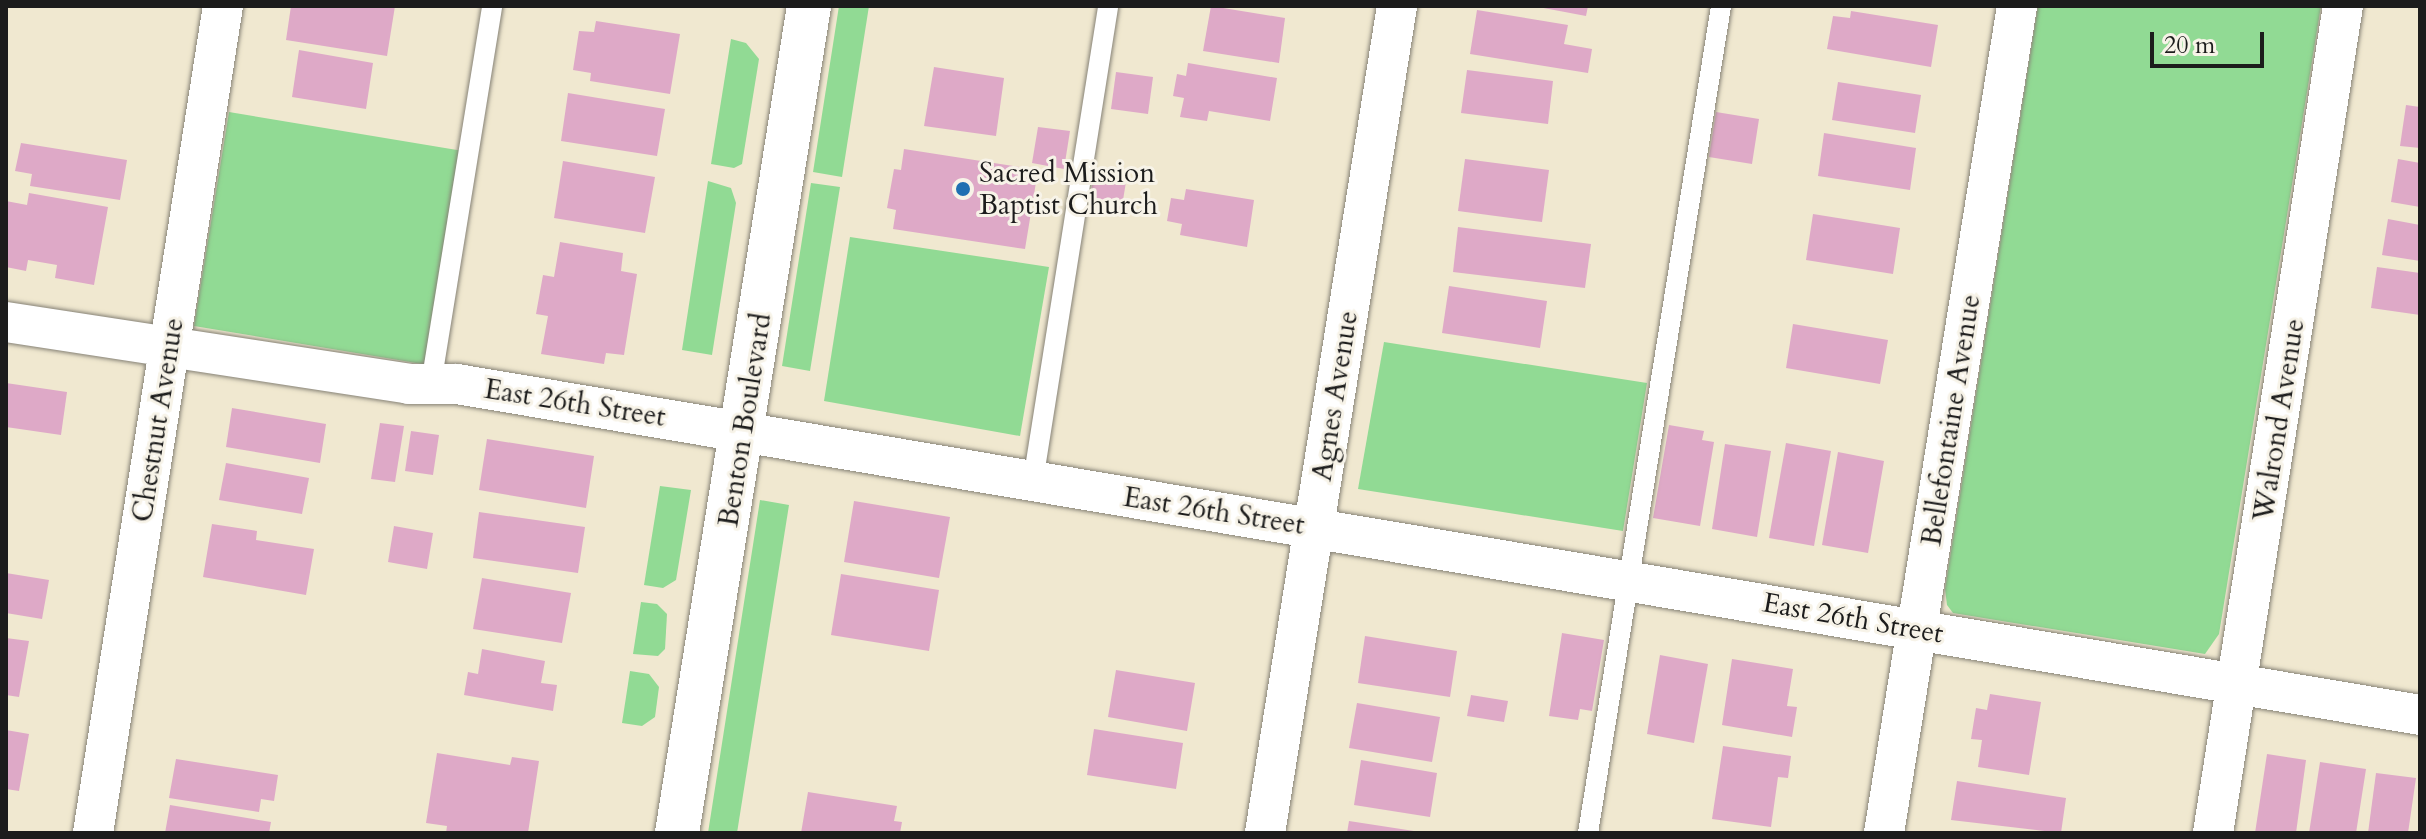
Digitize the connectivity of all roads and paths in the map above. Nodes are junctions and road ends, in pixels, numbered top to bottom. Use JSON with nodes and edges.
{"nodes":[{"id":1,"x":223,"y":6,"type":"edge"},
{"id":2,"x":492,"y":6,"type":"edge"},
{"id":3,"x":809,"y":6,"type":"edge"},
{"id":4,"x":1108,"y":6,"type":"edge"},
{"id":5,"x":1397,"y":6,"type":"edge"},
{"id":6,"x":1721,"y":6,"type":"edge"},
{"id":7,"x":2017,"y":6,"type":"edge"},
{"id":8,"x":2343,"y":6,"type":"edge"},
{"id":9,"x":6,"y":322,"type":"edge"},
{"id":10,"x":170,"y":348,"type":"junction"},
{"id":11,"x":431,"y":384,"type":"junction"},
{"id":12,"x":744,"y":432,"type":"junction"},
{"id":13,"x":1033,"y":481,"type":"junction"},
{"id":14,"x":1314,"y":528,"type":"junction"},
{"id":15,"x":1629,"y":580,"type":"junction"},
{"id":16,"x":1918,"y":629,"type":"junction"},
{"id":17,"x":2237,"y":683,"type":"junction"},
{"id":18,"x":2420,"y":715,"type":"edge"},
{"id":19,"x":93,"y":833,"type":"edge"},
{"id":20,"x":677,"y":833,"type":"edge"},
{"id":21,"x":1265,"y":833,"type":"edge"},
{"id":22,"x":1588,"y":833,"type":"edge"},
{"id":23,"x":1884,"y":833,"type":"edge"},
{"id":24,"x":2213,"y":833,"type":"edge"}],
"edges":[{"from":1,"to":10,"type":"street","name":"Chestnut Avenue"},
{"from":2,"to":11,"type":"lane"},
{"from":3,"to":12,"type":"street","name":"Benton Boulevard"},
{"from":4,"to":13,"type":"lane"},
{"from":5,"to":14,"type":"street","name":"Agnes Avenue"},
{"from":6,"to":15,"type":"lane"},
{"from":7,"to":16,"type":"street","name":"Bellefontaine Avenue"},
{"from":8,"to":17,"type":"street","name":"Walrond Avenue"},
{"from":9,"to":10,"type":"street","name":"East 26th Street"},
{"from":10,"to":11,"type":"street","name":"East 26th Street"},
{"from":10,"to":19,"type":"street","name":"Chestnut Avenue"},
{"from":11,"to":12,"type":"street","name":"East 26th Street"},
{"from":12,"to":13,"type":"street","name":"East 26th Street"},
{"from":12,"to":20,"type":"street","name":"Benton Boulevard"},
{"from":13,"to":14,"type":"street","name":"East 26th Street"},
{"from":14,"to":15,"type":"street","name":"East 26th Street"},
{"from":14,"to":21,"type":"street","name":"Agnes Avenue"},
{"from":15,"to":16,"type":"street","name":"East 26th Street"},
{"from":15,"to":22,"type":"lane"},
{"from":16,"to":17,"type":"street","name":"East 26th Street"},
{"from":16,"to":23,"type":"street","name":"Bellefontaine Avenue"},
{"from":17,"to":18,"type":"street","name":"East 26th Street"},
{"from":17,"to":24,"type":"street","name":"Walrond Avenue"}]}
